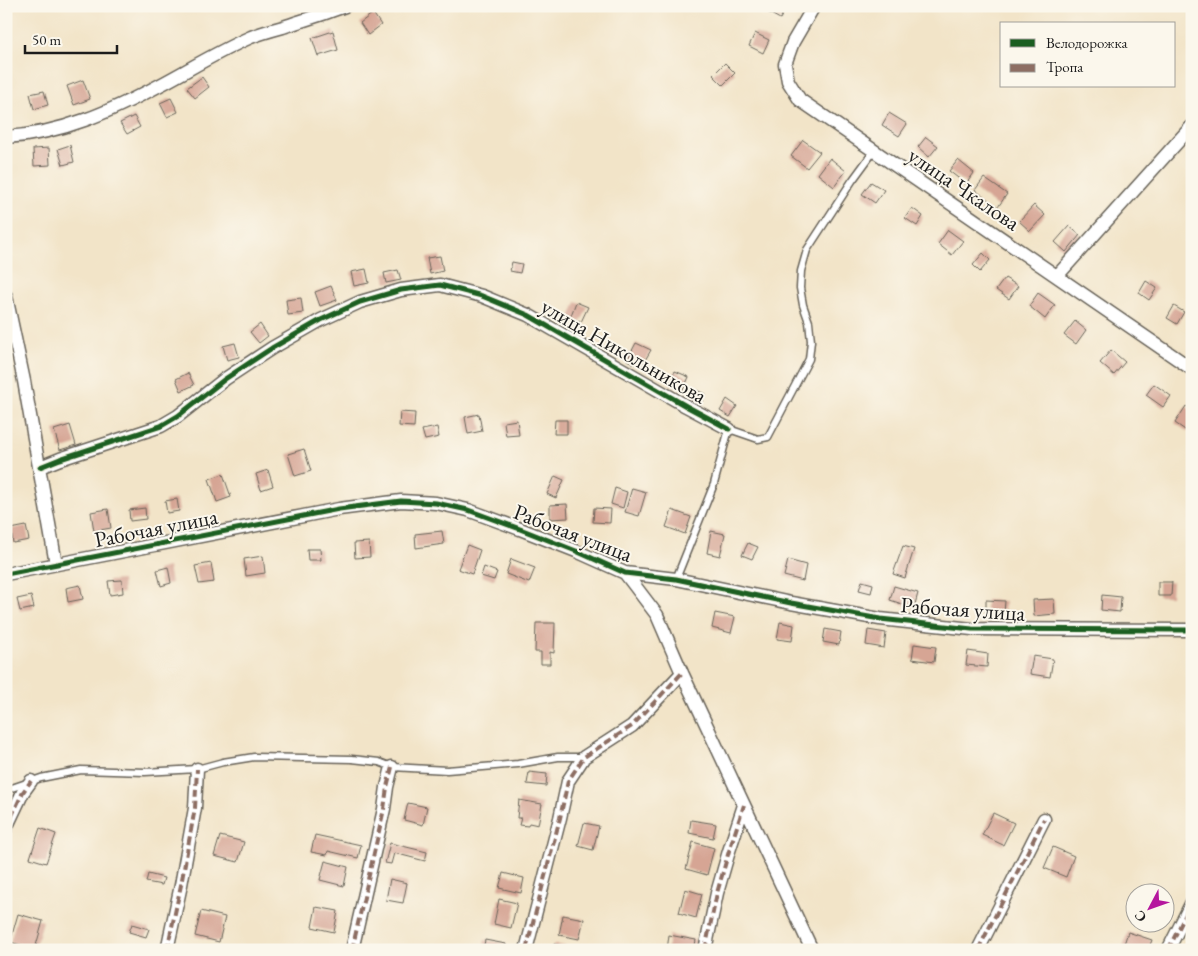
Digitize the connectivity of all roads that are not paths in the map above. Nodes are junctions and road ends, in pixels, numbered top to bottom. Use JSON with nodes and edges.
{"nodes":[{"id":1,"x":344,"y":6,"type":"edge"},
{"id":2,"x":814,"y":6,"type":"edge"},
{"id":3,"x":1192,"y":126,"type":"edge"},
{"id":4,"x":6,"y":137,"type":"edge"},
{"id":5,"x":874,"y":151,"type":"junction"},
{"id":6,"x":1057,"y":276,"type":"junction"},
{"id":7,"x":6,"y":296,"type":"edge"},
{"id":8,"x":1192,"y":369,"type":"edge"},
{"id":9,"x":729,"y":428,"type":"junction"},
{"id":10,"x":40,"y":467,"type":"junction"},
{"id":11,"x":56,"y":564,"type":"junction"},
{"id":12,"x":625,"y":573,"type":"junction"},
{"id":13,"x":6,"y":574,"type":"edge"},
{"id":14,"x":676,"y":579,"type":"junction"},
{"id":15,"x":1192,"y":630,"type":"edge"},
{"id":16,"x":682,"y":673,"type":"junction"},
{"id":17,"x":584,"y":757,"type":"junction"},
{"id":18,"x":392,"y":767,"type":"junction"},
{"id":19,"x":197,"y":769,"type":"junction"},
{"id":20,"x":31,"y":781,"type":"junction"},
{"id":21,"x":6,"y":790,"type":"edge"},
{"id":22,"x":744,"y":805,"type":"junction"},
{"id":23,"x":1044,"y":819,"type":"dead end"},
{"id":24,"x":6,"y":826,"type":"edge"},
{"id":25,"x":1192,"y":902,"type":"edge"},
{"id":26,"x":166,"y":950,"type":"edge"},
{"id":27,"x":352,"y":950,"type":"edge"},
{"id":28,"x":526,"y":950,"type":"edge"},
{"id":29,"x":705,"y":950,"type":"edge"},
{"id":30,"x":812,"y":950,"type":"edge"},
{"id":31,"x":978,"y":950,"type":"edge"},
{"id":32,"x":1168,"y":950,"type":"edge"}],
"edges":[{"from":1,"to":4,"type":"street"},
{"from":2,"to":5,"type":"street","name":"улица Чкалова"},
{"from":3,"to":6,"type":"street"},
{"from":5,"to":6,"type":"street","name":"улица Чкалова"},
{"from":5,"to":9,"type":"lane"},
{"from":6,"to":8,"type":"street","name":"улица Чкалова"},
{"from":7,"to":10,"type":"street"},
{"from":9,"to":10,"type":"street","name":"улица Никольникова"},
{"from":9,"to":14,"type":"lane"},
{"from":10,"to":11,"type":"street"},
{"from":11,"to":12,"type":"street","name":"Рабочая улица"},
{"from":11,"to":13,"type":"street","name":"Рабочая улица"},
{"from":12,"to":14,"type":"street","name":"Рабочая улица"},
{"from":12,"to":16,"type":"street"},
{"from":14,"to":15,"type":"street","name":"Рабочая улица"},
{"from":16,"to":17,"type":"street"},
{"from":16,"to":22,"type":"street"},
{"from":17,"to":18,"type":"lane"},
{"from":17,"to":28,"type":"street"},
{"from":18,"to":19,"type":"lane"},
{"from":18,"to":27,"type":"street"},
{"from":19,"to":20,"type":"lane"},
{"from":19,"to":26,"type":"street"},
{"from":20,"to":21,"type":"lane"},
{"from":20,"to":24,"type":"street"},
{"from":22,"to":29,"type":"street"},
{"from":22,"to":30,"type":"street"},
{"from":23,"to":31,"type":"street"},
{"from":25,"to":32,"type":"street"}]}
